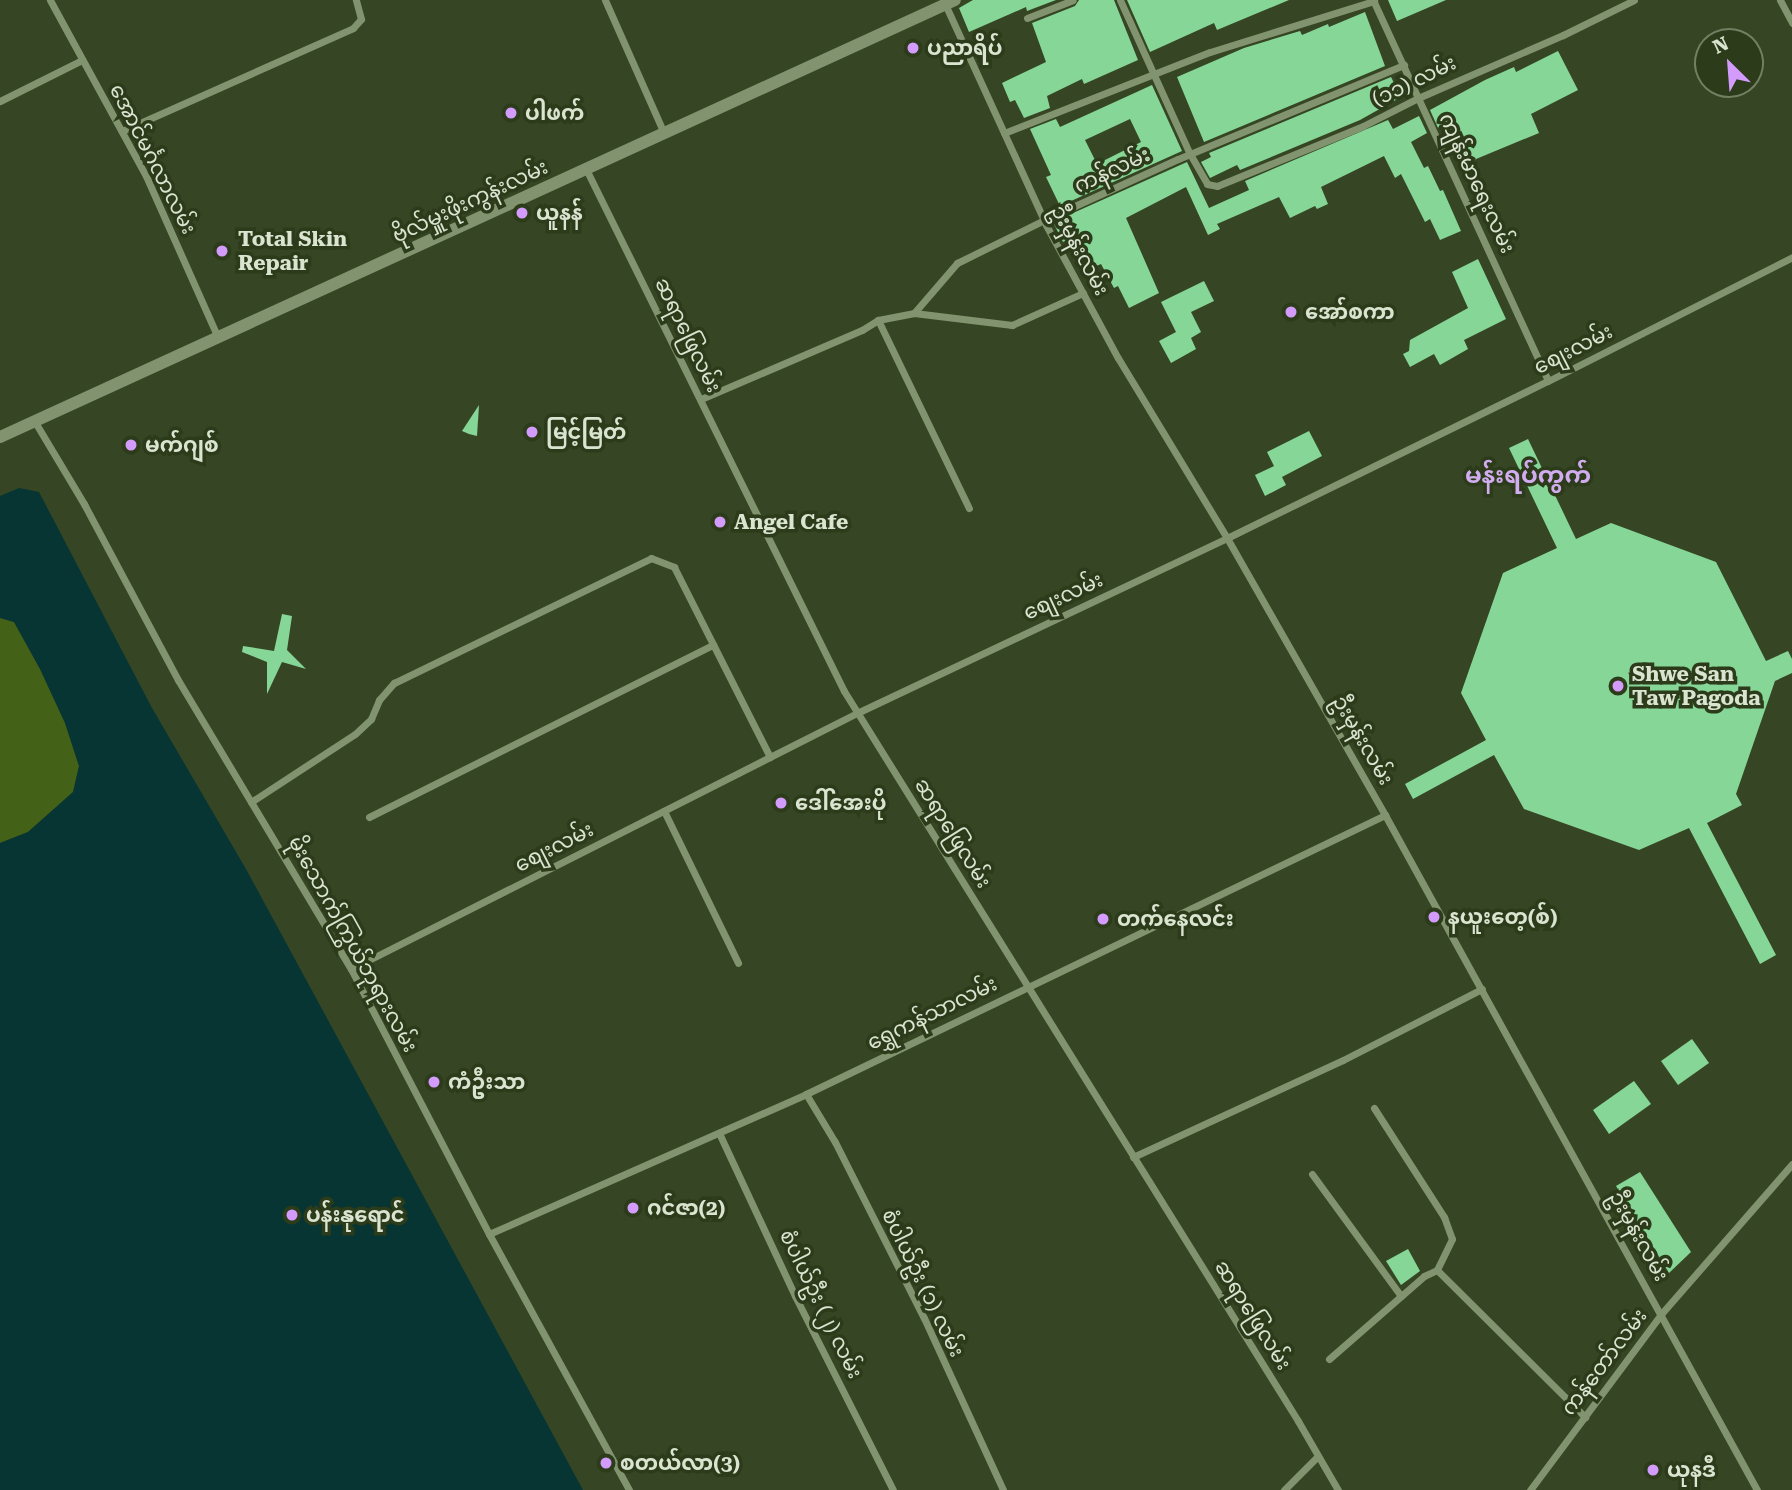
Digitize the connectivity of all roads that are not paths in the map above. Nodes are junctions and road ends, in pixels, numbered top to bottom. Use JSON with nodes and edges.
{"nodes":[{"id":1,"x":50,"y":0,"type":"edge"},
{"id":2,"x":356,"y":0,"type":"edge"},
{"id":3,"x":605,"y":0,"type":"edge"},
{"id":4,"x":1073,"y":0,"type":"edge"},
{"id":5,"x":1120,"y":0,"type":"edge"},
{"id":6,"x":1634,"y":0,"type":"edge"},
{"id":7,"x":1780,"y":0,"type":"edge"},
{"id":8,"x":1374,"y":1,"type":"edge"},
{"id":9,"x":948,"y":2,"type":"edge"},
{"id":10,"x":1027,"y":18,"type":"dead end"},
{"id":11,"x":1792,"y":23,"type":"edge"},
{"id":12,"x":82,"y":60,"type":"junction"},
{"id":13,"x":1404,"y":65,"type":"junction"},
{"id":14,"x":1152,"y":77,"type":"junction"},
{"id":15,"x":1418,"y":97,"type":"junction"},
{"id":16,"x":0,"y":101,"type":"edge"},
{"id":17,"x":122,"y":131,"type":"junction"},
{"id":18,"x":664,"y":133,"type":"junction"},
{"id":19,"x":1004,"y":134,"type":"junction"},
{"id":20,"x":1190,"y":154,"type":"junction"},
{"id":21,"x":586,"y":169,"type":"junction"},
{"id":22,"x":1044,"y":220,"type":"junction"},
{"id":23,"x":1792,"y":257,"type":"edge"},
{"id":24,"x":1083,"y":293,"type":"junction"},
{"id":25,"x":914,"y":313,"type":"junction"},
{"id":26,"x":878,"y":320,"type":"junction"},
{"id":27,"x":218,"y":338,"type":"junction"},
{"id":28,"x":1548,"y":382,"type":"junction"},
{"id":29,"x":701,"y":399,"type":"junction"},
{"id":30,"x":35,"y":422,"type":"junction"},
{"id":31,"x":0,"y":438,"type":"edge"},
{"id":32,"x":969,"y":508,"type":"dead end"},
{"id":33,"x":1227,"y":538,"type":"junction"},
{"id":34,"x":713,"y":645,"type":"junction"},
{"id":35,"x":857,"y":713,"type":"junction"},
{"id":36,"x":770,"y":757,"type":"junction"},
{"id":37,"x":251,"y":802,"type":"junction"},
{"id":38,"x":664,"y":811,"type":"junction"},
{"id":39,"x":1385,"y":815,"type":"junction"},
{"id":40,"x":369,"y":817,"type":"dead end"},
{"id":41,"x":738,"y":963,"type":"dead end"},
{"id":42,"x":351,"y":969,"type":"junction"},
{"id":43,"x":1028,"y":985,"type":"junction"},
{"id":44,"x":1482,"y":989,"type":"junction"},
{"id":45,"x":806,"y":1094,"type":"junction"},
{"id":46,"x":1374,"y":1108,"type":"dead end"},
{"id":47,"x":719,"y":1133,"type":"junction"},
{"id":48,"x":1133,"y":1157,"type":"junction"},
{"id":49,"x":1792,"y":1164,"type":"edge"},
{"id":50,"x":1312,"y":1174,"type":"dead end"},
{"id":51,"x":489,"y":1234,"type":"junction"},
{"id":52,"x":1437,"y":1270,"type":"junction"},
{"id":53,"x":1401,"y":1296,"type":"junction"},
{"id":54,"x":1662,"y":1313,"type":"junction"},
{"id":55,"x":1329,"y":1359,"type":"dead end"},
{"id":56,"x":1585,"y":1417,"type":"junction"},
{"id":57,"x":1318,"y":1455,"type":"junction"},
{"id":58,"x":629,"y":1490,"type":"edge"},
{"id":59,"x":893,"y":1490,"type":"edge"},
{"id":60,"x":1003,"y":1490,"type":"edge"},
{"id":61,"x":1284,"y":1490,"type":"edge"},
{"id":62,"x":1338,"y":1490,"type":"edge"},
{"id":63,"x":1530,"y":1490,"type":"edge"},
{"id":64,"x":1757,"y":1490,"type":"edge"}],
"edges":[{"from":1,"to":12,"type":"street","name":"အောင်မင်္ဂလာလမ်း"},
{"from":2,"to":17,"type":"street"},
{"from":3,"to":18,"type":"street"},
{"from":4,"to":10,"type":"street"},
{"from":5,"to":14,"type":"street"},
{"from":6,"to":15,"type":"street","name":"(၁၁) လမ်း"},
{"from":7,"to":11,"type":"street"},
{"from":8,"to":13,"type":"street","name":"ကျန်းမာရေးလမ်း"},
{"from":8,"to":14,"type":"street"},
{"from":9,"to":18,"type":"street","name":"ဗိုလ်မှူးဖိုးကွန်းလမ်း"},
{"from":9,"to":19,"type":"street","name":"ဦးမှန်းလမ်း"},
{"from":12,"to":16,"type":"street"},
{"from":12,"to":17,"type":"street","name":"အောင်မင်္ဂလာလမ်း"},
{"from":13,"to":15,"type":"street","name":"ကျန်းမာရေးလမ်း"},
{"from":13,"to":20,"type":"street","name":"ကန်လမ်း"},
{"from":14,"to":19,"type":"street"},
{"from":14,"to":20,"type":"street"},
{"from":15,"to":20,"type":"street","name":"(၁၁) လမ်း"},
{"from":15,"to":28,"type":"street","name":"ကျန်းမာရေးလမ်း"},
{"from":17,"to":27,"type":"street","name":"အောင်မင်္ဂလာလမ်း"},
{"from":18,"to":21,"type":"street","name":"ဗိုလ်မှူးဖိုးကွန်းလမ်း"},
{"from":19,"to":22,"type":"street","name":"ဦးမှန်းလမ်း"},
{"from":20,"to":22,"type":"street","name":"ကန်လမ်း"},
{"from":21,"to":27,"type":"street","name":"ဗိုလ်မှူးဖိုးကွန်းလမ်း"},
{"from":21,"to":29,"type":"street","name":"ဆရာဖြေလမ်း"},
{"from":22,"to":24,"type":"street","name":"ဦးမှန်းလမ်း"},
{"from":22,"to":25,"type":"street","name":"ကန်လမ်း"},
{"from":23,"to":28,"type":"street","name":"စျေးလမ်း"},
{"from":24,"to":25,"type":"street"},
{"from":24,"to":33,"type":"street","name":"ဦးမှန်းလမ်း"},
{"from":25,"to":26,"type":"street"},
{"from":26,"to":29,"type":"street"},
{"from":26,"to":32,"type":"street"},
{"from":27,"to":30,"type":"street","name":"ဗိုလ်မှူးဖိုးကွန်းလမ်း"},
{"from":28,"to":33,"type":"street","name":"စျေးလမ်း"},
{"from":29,"to":35,"type":"street","name":"ဆရာဖြေလမ်း"},
{"from":30,"to":31,"type":"street","name":"ဗိုလ်မှူးဖိုးကွန်းလမ်း"},
{"from":30,"to":37,"type":"street","name":"မိုးသောက်ကြွယ်ဘုရားလမ်း"},
{"from":33,"to":35,"type":"street","name":"စျေးလမ်း"},
{"from":33,"to":39,"type":"street","name":"ဦးမှန်းလမ်း"},
{"from":34,"to":36,"type":"street"},
{"from":34,"to":37,"type":"street"},
{"from":34,"to":40,"type":"street"},
{"from":35,"to":36,"type":"street","name":"စျေးလမ်း"},
{"from":35,"to":43,"type":"street","name":"ဆရာဖြေလမ်း"},
{"from":36,"to":38,"type":"street","name":"စျေးလမ်း"},
{"from":37,"to":42,"type":"street","name":"မိုးသောက်ကြွယ်ဘုရားလမ်း"},
{"from":38,"to":41,"type":"street"},
{"from":38,"to":42,"type":"street","name":"စျေးလမ်း"},
{"from":39,"to":43,"type":"street","name":"‌ရွှေကန်သာလမ်း"},
{"from":39,"to":44,"type":"street","name":"ဦးမှန်းလမ်း"},
{"from":42,"to":51,"type":"street","name":"မိုးသောက်ကြွယ်ဘုရားလမ်း"},
{"from":43,"to":45,"type":"street","name":"‌ရွှေကန်သာလမ်း"},
{"from":43,"to":48,"type":"street","name":"ဆရာဖြေလမ်း"},
{"from":44,"to":48,"type":"street"},
{"from":44,"to":54,"type":"street","name":"ဦးမှန်းလမ်း"},
{"from":45,"to":47,"type":"street","name":"‌ရွှေကန်သာလမ်း"},
{"from":45,"to":60,"type":"street","name":"စံပါယ်ဦး (၁) လမ်း"},
{"from":46,"to":52,"type":"street"},
{"from":47,"to":51,"type":"street","name":"‌ရွှေကန်သာလမ်း"},
{"from":47,"to":59,"type":"street","name":"စံပါယ်ဦး (၂) လမ်း"},
{"from":48,"to":57,"type":"street","name":"ဆရာဖြေလမ်း"},
{"from":49,"to":54,"type":"street","name":"ကန်တော်လမ်း"},
{"from":50,"to":53,"type":"street"},
{"from":51,"to":58,"type":"street","name":"မိုးသောက်ကြွယ်ဘုရားလမ်း"},
{"from":52,"to":53,"type":"street"},
{"from":52,"to":56,"type":"street"},
{"from":53,"to":55,"type":"street"},
{"from":54,"to":56,"type":"street","name":"ကန်တော်လမ်း"},
{"from":54,"to":64,"type":"street","name":"ဦးမှန်းလမ်း"},
{"from":56,"to":63,"type":"street","name":"ကန်တော်လမ်း"},
{"from":57,"to":61,"type":"street"},
{"from":57,"to":62,"type":"street","name":"ဆရာဖြေလမ်း"}]}
